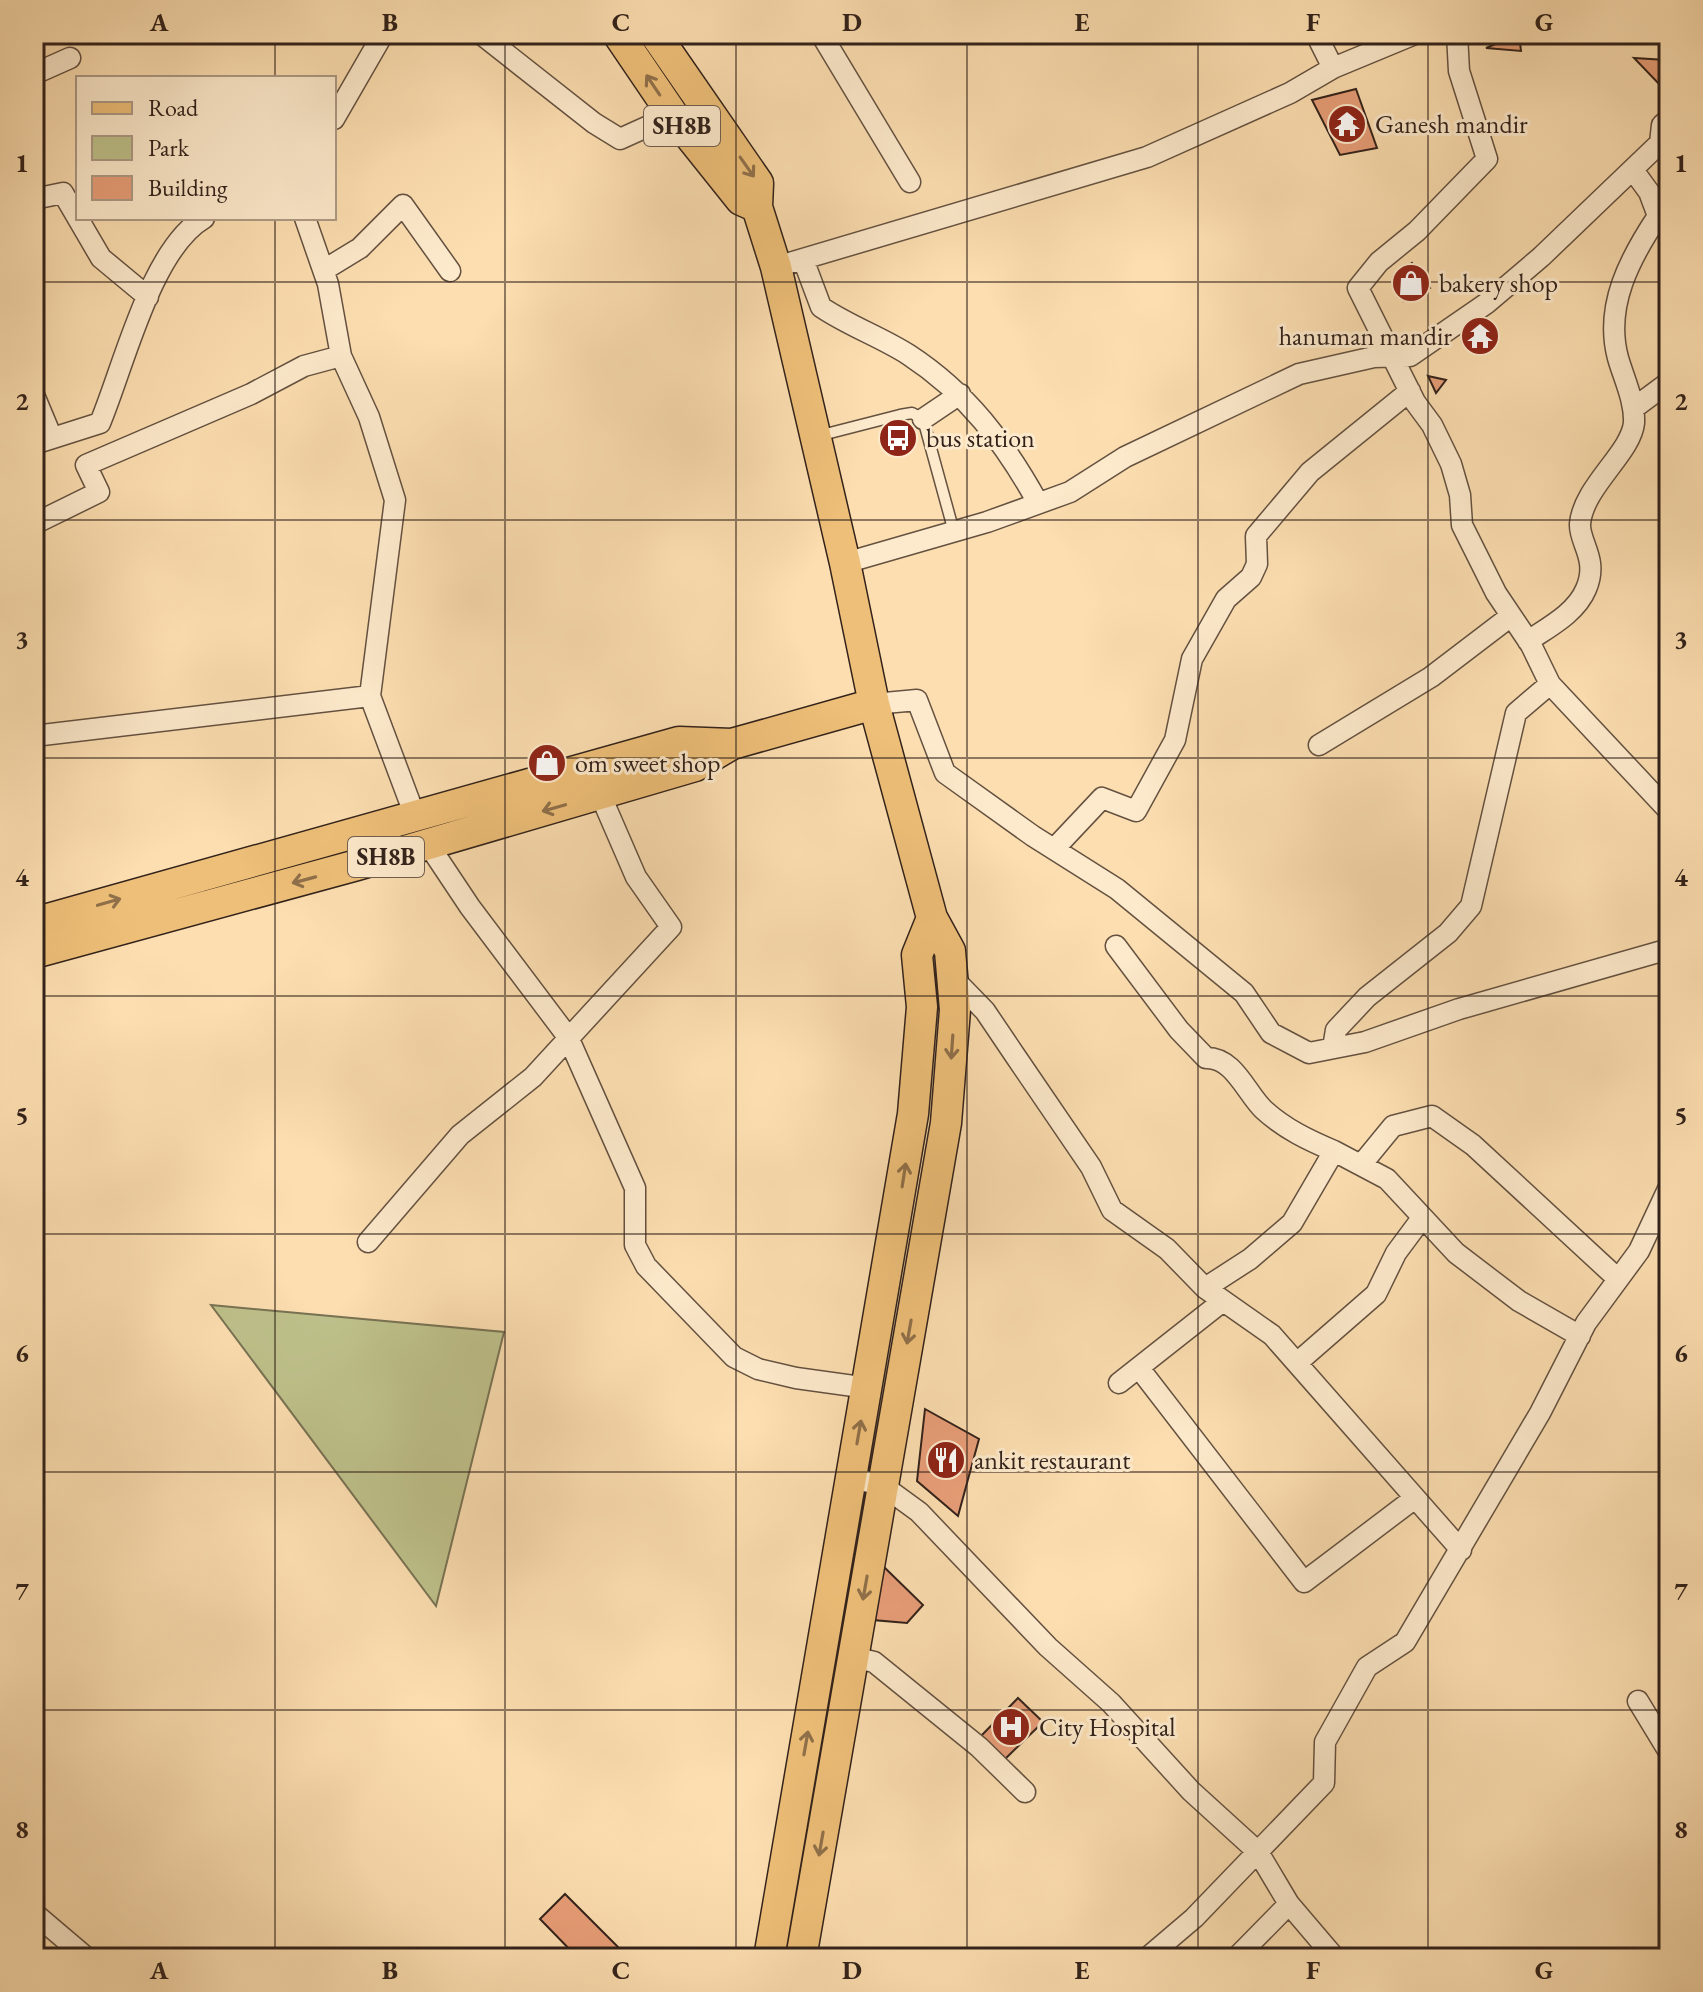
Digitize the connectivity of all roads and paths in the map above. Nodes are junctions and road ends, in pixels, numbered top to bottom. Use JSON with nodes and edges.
{"nodes":[{"id":1,"x":383,"y":34,"type":"edge"},
{"id":2,"x":481,"y":34,"type":"edge"},
{"id":3,"x":618,"y":34,"type":"edge"},
{"id":4,"x":655,"y":34,"type":"edge"},
{"id":5,"x":821,"y":34,"type":"edge"},
{"id":6,"x":1316,"y":34,"type":"edge"},
{"id":7,"x":1415,"y":34,"type":"edge"},
{"id":8,"x":1457,"y":34,"type":"edge"},
{"id":9,"x":70,"y":58,"type":"dead end"},
{"id":10,"x":1333,"y":68,"type":"junction"},
{"id":11,"x":34,"y":74,"type":"edge"},
{"id":12,"x":673,"y":115,"type":"junction"},
{"id":13,"x":336,"y":116,"type":"edge"},
{"id":14,"x":1669,"y":119,"type":"edge"},
{"id":15,"x":1633,"y":170,"type":"junction"},
{"id":16,"x":910,"y":182,"type":"dead end"},
{"id":17,"x":34,"y":199,"type":"edge"},
{"id":18,"x":757,"y":207,"type":"junction"},
{"id":19,"x":76,"y":215,"type":"edge"},
{"id":20,"x":79,"y":220,"type":"edge"},
{"id":21,"x":201,"y":220,"type":"edge"},
{"id":22,"x":306,"y":220,"type":"edge"},
{"id":23,"x":789,"y":263,"type":"junction"},
{"id":24,"x":324,"y":270,"type":"junction"},
{"id":25,"x":450,"y":271,"type":"dead end"},
{"id":26,"x":148,"y":297,"type":"junction"},
{"id":27,"x":341,"y":356,"type":"junction"},
{"id":28,"x":1393,"y":357,"type":"junction"},
{"id":29,"x":1669,"y":382,"type":"edge"},
{"id":30,"x":1410,"y":391,"type":"junction"},
{"id":31,"x":960,"y":394,"type":"junction"},
{"id":32,"x":34,"y":395,"type":"edge"},
{"id":33,"x":1634,"y":408,"type":"junction"},
{"id":34,"x":923,"y":419,"type":"junction"},
{"id":35,"x":816,"y":437,"type":"junction"},
{"id":36,"x":43,"y":441,"type":"edge"},
{"id":37,"x":1038,"y":503,"type":"junction"},
{"id":38,"x":34,"y":524,"type":"edge"},
{"id":39,"x":954,"y":532,"type":"junction"},
{"id":40,"x":845,"y":563,"type":"junction"},
{"id":41,"x":1511,"y":616,"type":"junction"},
{"id":42,"x":1528,"y":641,"type":"junction"},
{"id":43,"x":1550,"y":684,"type":"junction"},
{"id":44,"x":370,"y":696,"type":"junction"},
{"id":45,"x":874,"y":704,"type":"junction"},
{"id":46,"x":34,"y":736,"type":"edge"},
{"id":47,"x":732,"y":744,"type":"junction"},
{"id":48,"x":1319,"y":745,"type":"dead end"},
{"id":49,"x":600,"y":794,"type":"junction"},
{"id":50,"x":1669,"y":811,"type":"edge"},
{"id":51,"x":415,"y":816,"type":"junction"},
{"id":52,"x":428,"y":844,"type":"junction"},
{"id":53,"x":1054,"y":849,"type":"junction"},
{"id":54,"x":932,"y":918,"type":"junction"},
{"id":55,"x":34,"y":923,"type":"edge"},
{"id":56,"x":1116,"y":946,"type":"dead end"},
{"id":57,"x":1669,"y":949,"type":"edge"},
{"id":58,"x":34,"y":953,"type":"edge"},
{"id":59,"x":952,"y":977,"type":"junction"},
{"id":60,"x":568,"y":1037,"type":"junction"},
{"id":61,"x":1333,"y":1048,"type":"junction"},
{"id":62,"x":1334,"y":1151,"type":"junction"},
{"id":63,"x":1361,"y":1165,"type":"junction"},
{"id":64,"x":1669,"y":1187,"type":"edge"},
{"id":65,"x":1422,"y":1218,"type":"junction"},
{"id":66,"x":368,"y":1242,"type":"dead end"},
{"id":67,"x":1618,"y":1279,"type":"junction"},
{"id":68,"x":1205,"y":1288,"type":"junction"},
{"id":69,"x":885,"y":1293,"type":"junction"},
{"id":70,"x":916,"y":1295,"type":"junction"},
{"id":71,"x":1223,"y":1301,"type":"junction"},
{"id":72,"x":1580,"y":1336,"type":"junction"},
{"id":73,"x":1298,"y":1362,"type":"junction"},
{"id":74,"x":1139,"y":1368,"type":"junction"},
{"id":75,"x":1119,"y":1383,"type":"dead end"},
{"id":76,"x":868,"y":1388,"type":"junction"},
{"id":77,"x":851,"y":1478,"type":"junction"},
{"id":78,"x":882,"y":1485,"type":"junction"},
{"id":79,"x":1415,"y":1498,"type":"junction"},
{"id":80,"x":1461,"y":1550,"type":"junction"},
{"id":81,"x":853,"y":1657,"type":"junction"},
{"id":82,"x":1638,"y":1701,"type":"dead end"},
{"id":83,"x":1669,"y":1752,"type":"edge"},
{"id":84,"x":1025,"y":1792,"type":"dead end"},
{"id":85,"x":1258,"y":1852,"type":"junction"},
{"id":86,"x":1289,"y":1904,"type":"junction"},
{"id":87,"x":34,"y":1913,"type":"edge"},
{"id":88,"x":87,"y":1958,"type":"edge"},
{"id":89,"x":769,"y":1958,"type":"edge"},
{"id":90,"x":801,"y":1958,"type":"edge"},
{"id":91,"x":1147,"y":1958,"type":"edge"},
{"id":92,"x":1236,"y":1958,"type":"edge"},
{"id":93,"x":1335,"y":1958,"type":"edge"}],
"edges":[{"from":1,"to":13,"type":"street"},
{"from":2,"to":12,"type":"street"},
{"from":12,"to":3,"type":"main road","number":"SH8B","one_way":true},
{"from":4,"to":18,"type":"main road","number":"SH8B","one_way":true},
{"from":5,"to":16,"type":"street"},
{"from":6,"to":10,"type":"street"},
{"from":7,"to":10,"type":"street"},
{"from":8,"to":28,"type":"street"},
{"from":9,"to":11,"type":"street"},
{"from":10,"to":23,"type":"street"},
{"from":12,"to":18,"type":"main road","number":"SH8B"},
{"from":14,"to":15,"type":"street"},
{"from":15,"to":28,"type":"street"},
{"from":15,"to":33,"type":"street"},
{"from":17,"to":19,"type":"street"},
{"from":18,"to":23,"type":"main road","number":"SH8B"},
{"from":20,"to":26,"type":"street"},
{"from":21,"to":26,"type":"street"},
{"from":22,"to":24,"type":"street"},
{"from":23,"to":31,"type":"street"},
{"from":23,"to":35,"type":"main road","number":"SH8B"},
{"from":24,"to":25,"type":"street"},
{"from":24,"to":27,"type":"street"},
{"from":26,"to":36,"type":"street"},
{"from":27,"to":38,"type":"street"},
{"from":27,"to":44,"type":"street"},
{"from":28,"to":30,"type":"street"},
{"from":28,"to":37,"type":"street"},
{"from":29,"to":33,"type":"street"},
{"from":30,"to":41,"type":"street"},
{"from":30,"to":53,"type":"street"},
{"from":31,"to":34,"type":"street"},
{"from":31,"to":37,"type":"street"},
{"from":32,"to":36,"type":"street"},
{"from":33,"to":42,"type":"street"},
{"from":34,"to":35,"type":"lane"},
{"from":34,"to":39,"type":"lane"},
{"from":35,"to":40,"type":"main road","number":"SH8B"},
{"from":37,"to":39,"type":"street"},
{"from":39,"to":40,"type":"street"},
{"from":40,"to":45,"type":"main road","number":"SH8B"},
{"from":41,"to":42,"type":"street"},
{"from":41,"to":48,"type":"street"},
{"from":42,"to":43,"type":"street"},
{"from":43,"to":50,"type":"street"},
{"from":43,"to":61,"type":"street"},
{"from":44,"to":46,"type":"street"},
{"from":44,"to":51,"type":"street"},
{"from":45,"to":47,"type":"main road","number":"SH8B"},
{"from":45,"to":53,"type":"street"},
{"from":45,"to":54,"type":"main road"},
{"from":47,"to":49,"type":"main road","number":"SH8B"},
{"from":47,"to":51,"type":"main road","number":"SH8B"},
{"from":49,"to":52,"type":"main road","number":"SH8B","one_way":true},
{"from":49,"to":60,"type":"street"},
{"from":55,"to":51,"type":"main road","number":"SH8B","one_way":true},
{"from":52,"to":58,"type":"main road","number":"SH8B","one_way":true},
{"from":52,"to":60,"type":"street"},
{"from":53,"to":61,"type":"street"},
{"from":54,"to":59,"type":"main road"},
{"from":69,"to":54,"type":"main road","one_way":true},
{"from":56,"to":62,"type":"street"},
{"from":57,"to":61,"type":"street"},
{"from":59,"to":68,"type":"street"},
{"from":59,"to":70,"type":"main road","one_way":true},
{"from":60,"to":66,"type":"street"},
{"from":60,"to":76,"type":"street"},
{"from":62,"to":63,"type":"street"},
{"from":62,"to":68,"type":"street"},
{"from":63,"to":65,"type":"street"},
{"from":63,"to":67,"type":"street"},
{"from":64,"to":67,"type":"street"},
{"from":65,"to":72,"type":"street"},
{"from":65,"to":73,"type":"street"},
{"from":67,"to":72,"type":"street"},
{"from":68,"to":71,"type":"street"},
{"from":69,"to":70,"type":"main road"},
{"from":69,"to":76,"type":"main road"},
{"from":70,"to":78,"type":"main road","one_way":true},
{"from":71,"to":73,"type":"street"},
{"from":71,"to":74,"type":"street"},
{"from":72,"to":80,"type":"street"},
{"from":73,"to":79,"type":"street"},
{"from":74,"to":75,"type":"street"},
{"from":74,"to":79,"type":"street"},
{"from":77,"to":76,"type":"main road","one_way":true},
{"from":77,"to":78,"type":"street"},
{"from":89,"to":77,"type":"main road","one_way":true},
{"from":78,"to":81,"type":"main road","one_way":true},
{"from":78,"to":85,"type":"street"},
{"from":79,"to":80,"type":"street"},
{"from":80,"to":85,"type":"street"},
{"from":81,"to":84,"type":"street"},
{"from":81,"to":90,"type":"main road","one_way":true},
{"from":82,"to":83,"type":"street"},
{"from":85,"to":86,"type":"street"},
{"from":85,"to":91,"type":"street"},
{"from":86,"to":92,"type":"street"},
{"from":86,"to":93,"type":"street"},
{"from":87,"to":88,"type":"street"}]}
